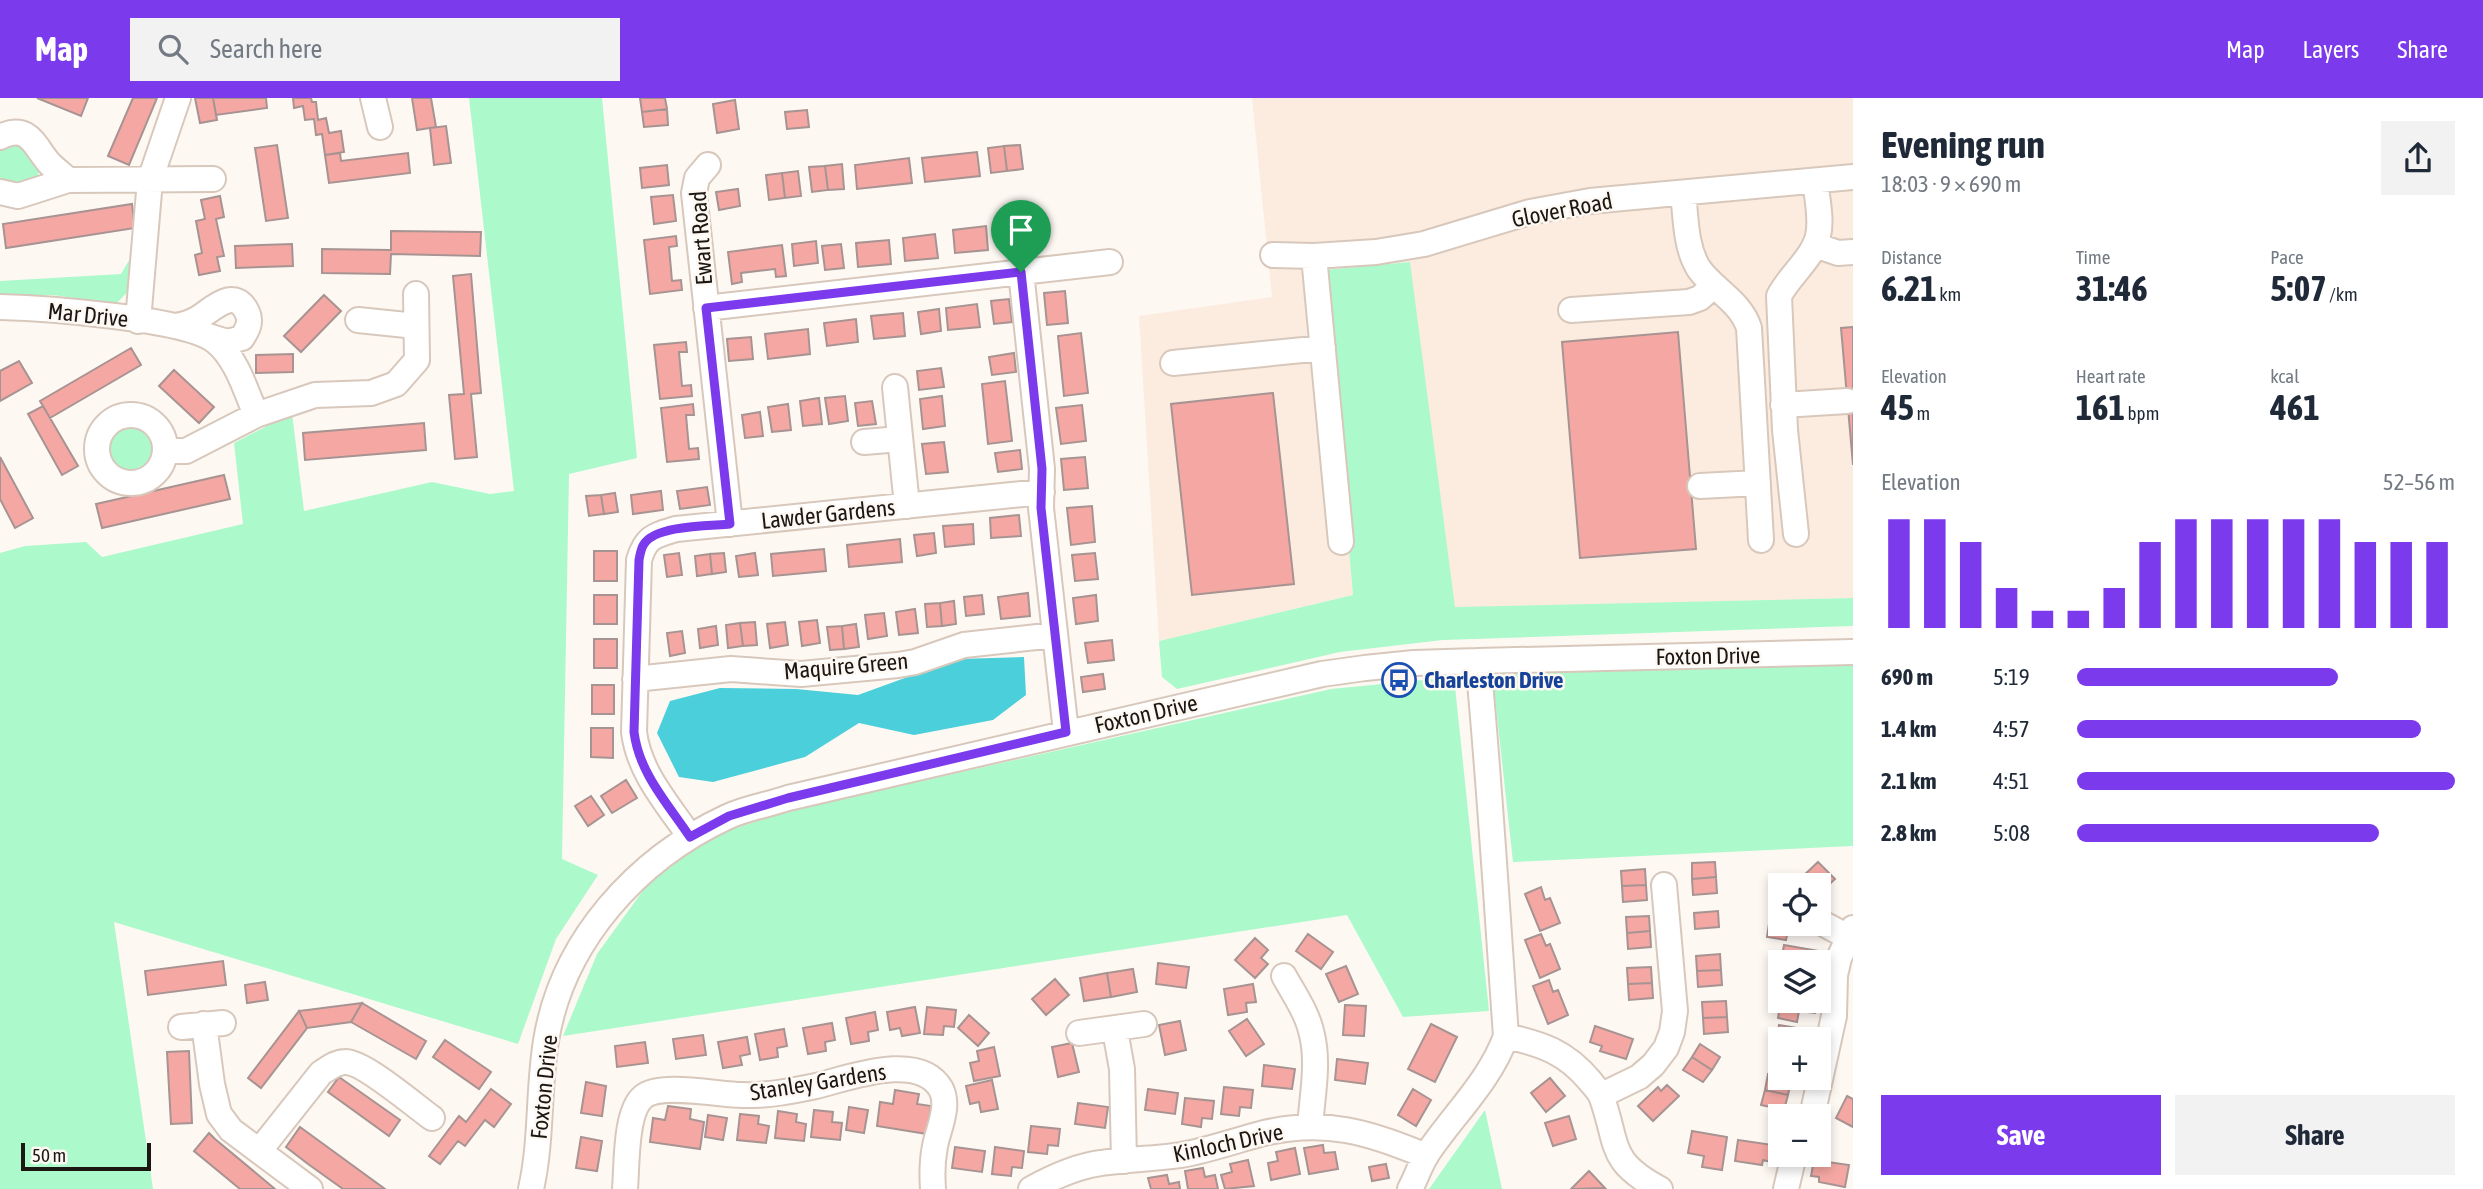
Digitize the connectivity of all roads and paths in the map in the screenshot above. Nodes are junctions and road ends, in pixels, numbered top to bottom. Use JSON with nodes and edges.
{"nodes":[{"id":1,"x":178,"y":98,"type":"edge"},
{"id":2,"x":373,"y":98,"type":"edge"},
{"id":3,"x":380,"y":127,"type":"dead end"},
{"id":4,"x":0,"y":137,"type":"edge"},
{"id":5,"x":708,"y":165,"type":"dead end"},
{"id":6,"x":1853,"y":177,"type":"edge"},
{"id":7,"x":213,"y":178,"type":"dead end"},
{"id":8,"x":68,"y":180,"type":"junction"},
{"id":9,"x":150,"y":180,"type":"junction"},
{"id":10,"x":1815,"y":181,"type":"junction"},
{"id":11,"x":0,"y":192,"type":"edge"},
{"id":12,"x":1683,"y":193,"type":"junction"},
{"id":13,"x":1815,"y":245,"type":"junction"},
{"id":14,"x":1853,"y":252,"type":"edge"},
{"id":15,"x":1273,"y":255,"type":"dead end"},
{"id":16,"x":1314,"y":256,"type":"junction"},
{"id":17,"x":1110,"y":262,"type":"dead end"},
{"id":18,"x":1021,"y":272,"type":"junction"},
{"id":19,"x":1714,"y":285,"type":"junction"},
{"id":20,"x":416,"y":293,"type":"dead end"},
{"id":21,"x":0,"y":307,"type":"edge"},
{"id":22,"x":706,"y":308,"type":"junction"},
{"id":23,"x":1571,"y":310,"type":"dead end"},
{"id":24,"x":358,"y":320,"type":"dead end"},
{"id":25,"x":138,"y":321,"type":"junction"},
{"id":26,"x":176,"y":326,"type":"junction"},
{"id":27,"x":416,"y":326,"type":"junction"},
{"id":28,"x":204,"y":335,"type":"junction"},
{"id":29,"x":1324,"y":348,"type":"junction"},
{"id":30,"x":1173,"y":363,"type":"dead end"},
{"id":31,"x":895,"y":387,"type":"dead end"},
{"id":32,"x":1847,"y":401,"type":"dead end"},
{"id":33,"x":1783,"y":405,"type":"junction"},
{"id":34,"x":256,"y":415,"type":"junction"},
{"id":35,"x":900,"y":439,"type":"junction"},
{"id":36,"x":864,"y":442,"type":"dead end"},
{"id":37,"x":165,"y":451,"type":"dead end"},
{"id":38,"x":1758,"y":483,"type":"junction"},
{"id":39,"x":1700,"y":486,"type":"dead end"},
{"id":40,"x":1042,"y":492,"type":"junction"},
{"id":41,"x":907,"y":506,"type":"junction"},
{"id":42,"x":730,"y":524,"type":"junction"},
{"id":43,"x":1796,"y":534,"type":"dead end"},
{"id":44,"x":1761,"y":540,"type":"dead end"},
{"id":45,"x":1341,"y":542,"type":"dead end"},
{"id":46,"x":1055,"y":635,"type":"junction"},
{"id":47,"x":1853,"y":652,"type":"edge"},
{"id":48,"x":1478,"y":661,"type":"junction"},
{"id":49,"x":635,"y":679,"type":"junction"},
{"id":50,"x":1066,"y":732,"type":"junction"},
{"id":51,"x":690,"y":837,"type":"junction"},
{"id":52,"x":1664,"y":885,"type":"dead end"},
{"id":53,"x":1831,"y":926,"type":"edge"},
{"id":54,"x":1851,"y":933,"type":"edge"},
{"id":55,"x":1283,"y":976,"type":"dead end"},
{"id":56,"x":1144,"y":1024,"type":"dead end"},
{"id":57,"x":203,"y":1025,"type":"dead end"},
{"id":58,"x":1115,"y":1030,"type":"junction"},
{"id":59,"x":1079,"y":1033,"type":"dead end"},
{"id":60,"x":1506,"y":1036,"type":"junction"},
{"id":61,"x":1602,"y":1096,"type":"junction"},
{"id":62,"x":1815,"y":1104,"type":"edge"},
{"id":63,"x":432,"y":1118,"type":"dead end"},
{"id":64,"x":1310,"y":1127,"type":"junction"},
{"id":65,"x":260,"y":1150,"type":"junction"},
{"id":66,"x":1426,"y":1156,"type":"junction"},
{"id":67,"x":1124,"y":1161,"type":"junction"},
{"id":68,"x":1791,"y":1167,"type":"edge"},
{"id":69,"x":310,"y":1189,"type":"edge"},
{"id":70,"x":531,"y":1189,"type":"edge"},
{"id":71,"x":625,"y":1189,"type":"edge"},
{"id":72,"x":933,"y":1189,"type":"edge"},
{"id":73,"x":1031,"y":1189,"type":"edge"},
{"id":74,"x":1410,"y":1189,"type":"edge"},
{"id":75,"x":1660,"y":1189,"type":"edge"},
{"id":76,"x":1786,"y":1189,"type":"edge"}],
"edges":[{"from":1,"to":9,"type":"street"},
{"from":2,"to":3,"type":"street"},
{"from":4,"to":8,"type":"street"},
{"from":5,"to":22,"type":"street","name":"Ewart Road"},
{"from":6,"to":10,"type":"street","name":"Glover Road"},
{"from":7,"to":9,"type":"street"},
{"from":8,"to":9,"type":"street"},
{"from":8,"to":11,"type":"street"},
{"from":9,"to":25,"type":"street"},
{"from":10,"to":12,"type":"street","name":"Glover Road"},
{"from":10,"to":13,"type":"street"},
{"from":12,"to":16,"type":"street","name":"Glover Road"},
{"from":12,"to":19,"type":"street"},
{"from":13,"to":14,"type":"street"},
{"from":13,"to":33,"type":"street"},
{"from":15,"to":16,"type":"street","name":"Glover Road"},
{"from":16,"to":29,"type":"street"},
{"from":17,"to":18,"type":"street"},
{"from":18,"to":22,"type":"street"},
{"from":18,"to":40,"type":"street"},
{"from":19,"to":23,"type":"street"},
{"from":19,"to":38,"type":"street"},
{"from":20,"to":27,"type":"street"},
{"from":21,"to":25,"type":"street","name":"Mar Drive"},
{"from":22,"to":42,"type":"street","name":"Ewart Road"},
{"from":24,"to":27,"type":"street"},
{"from":25,"to":26,"type":"street","name":"Mar Drive"},
{"from":26,"to":28,"type":"street","name":"Mar Drive"},
{"from":26,"to":28,"type":"street","name":"Mar Drive"},
{"from":27,"to":34,"type":"street"},
{"from":28,"to":34,"type":"street","name":"Mar Drive"},
{"from":29,"to":30,"type":"street"},
{"from":29,"to":45,"type":"street"},
{"from":31,"to":35,"type":"street","name":"Lawder Gardens"},
{"from":32,"to":33,"type":"street"},
{"from":33,"to":43,"type":"street"},
{"from":34,"to":37,"type":"street"},
{"from":35,"to":36,"type":"street"},
{"from":35,"to":41,"type":"street","name":"Lawder Gardens"},
{"from":38,"to":39,"type":"street"},
{"from":38,"to":44,"type":"street"},
{"from":40,"to":41,"type":"street","name":"Lawder Gardens"},
{"from":40,"to":46,"type":"street"},
{"from":41,"to":42,"type":"street","name":"Lawder Gardens"},
{"from":42,"to":49,"type":"street","name":"Lawder Gardens"},
{"from":46,"to":49,"type":"street","name":"Maquire Green"},
{"from":46,"to":50,"type":"street"},
{"from":47,"to":48,"type":"street","name":"Foxton Drive"},
{"from":48,"to":50,"type":"street","name":"Foxton Drive"},
{"from":48,"to":60,"type":"street"},
{"from":49,"to":51,"type":"street","name":"Lawder Gardens"},
{"from":50,"to":51,"type":"street","name":"Foxton Drive"},
{"from":51,"to":70,"type":"street","name":"Foxton Drive"},
{"from":52,"to":61,"type":"street"},
{"from":53,"to":54,"type":"street"},
{"from":54,"to":62,"type":"street"},
{"from":55,"to":64,"type":"street"},
{"from":56,"to":58,"type":"street"},
{"from":57,"to":65,"type":"street"},
{"from":58,"to":59,"type":"street"},
{"from":58,"to":67,"type":"street"},
{"from":60,"to":61,"type":"street"},
{"from":60,"to":66,"type":"street"},
{"from":61,"to":75,"type":"street"},
{"from":63,"to":65,"type":"street"},
{"from":64,"to":66,"type":"street","name":"Kinloch Drive"},
{"from":64,"to":67,"type":"street","name":"Kinloch Drive"},
{"from":65,"to":69,"type":"street"},
{"from":66,"to":74,"type":"street"},
{"from":67,"to":73,"type":"street","name":"Kinloch Drive"},
{"from":68,"to":76,"type":"street"},
{"from":71,"to":72,"type":"street","name":"Stanley Gardens"}]}
